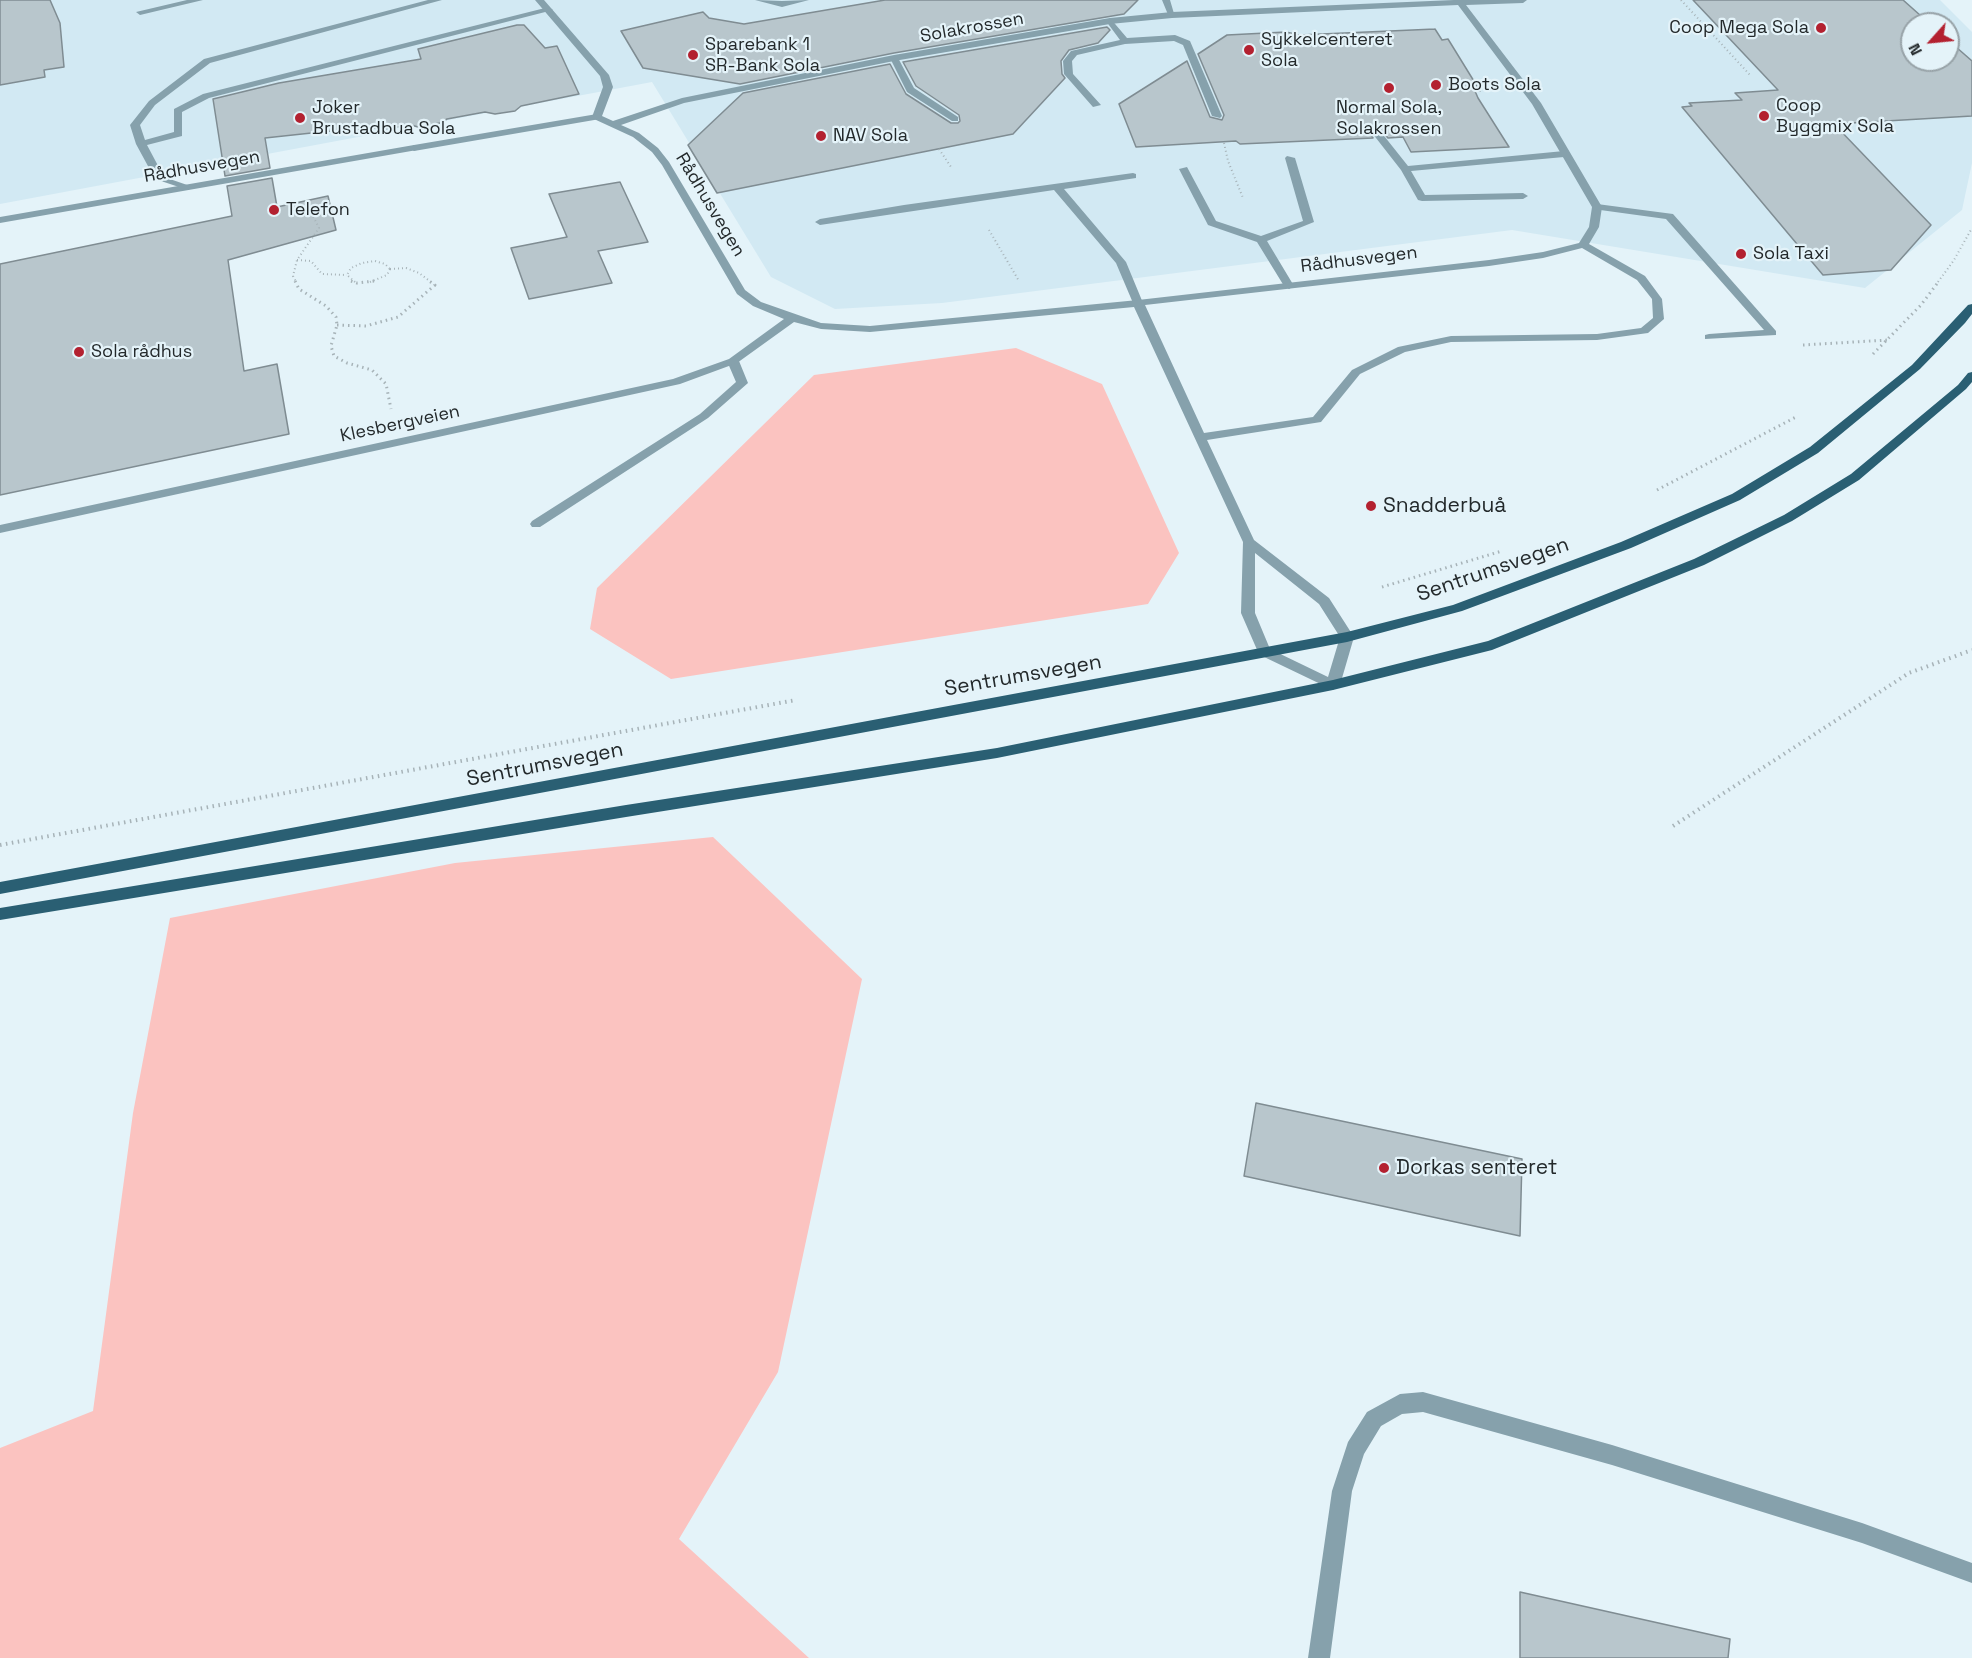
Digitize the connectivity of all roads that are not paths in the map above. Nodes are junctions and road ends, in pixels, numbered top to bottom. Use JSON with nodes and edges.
{"nodes":[{"id":1,"x":199,"y":0,"type":"edge"},
{"id":2,"x":438,"y":0,"type":"edge"},
{"id":3,"x":539,"y":0,"type":"edge"},
{"id":4,"x":759,"y":0,"type":"edge"},
{"id":5,"x":805,"y":0,"type":"edge"},
{"id":6,"x":1166,"y":0,"type":"edge"},
{"id":7,"x":1523,"y":0,"type":"edge"},
{"id":8,"x":1459,"y":1,"type":"edge"},
{"id":9,"x":549,"y":10,"type":"junction"},
{"id":10,"x":140,"y":12,"type":"dead end"},
{"id":11,"x":1172,"y":15,"type":"junction"},
{"id":12,"x":1110,"y":21,"type":"junction"},
{"id":13,"x":1125,"y":41,"type":"junction"},
{"id":14,"x":894,"y":58,"type":"junction"},
{"id":15,"x":1096,"y":105,"type":"dead end"},
{"id":16,"x":1217,"y":116,"type":"road end"},
{"id":17,"x":597,"y":117,"type":"junction"},
{"id":18,"x":955,"y":119,"type":"dead end"},
{"id":19,"x":614,"y":124,"type":"junction"},
{"id":20,"x":1374,"y":129,"type":"dead end"},
{"id":21,"x":141,"y":144,"type":"junction"},
{"id":22,"x":1564,"y":154,"type":"junction"},
{"id":23,"x":1290,"y":158,"type":"dead end"},
{"id":24,"x":1184,"y":169,"type":"dead end"},
{"id":25,"x":1405,"y":170,"type":"junction"},
{"id":26,"x":1133,"y":176,"type":"dead end"},
{"id":27,"x":188,"y":187,"type":"junction"},
{"id":28,"x":1058,"y":188,"type":"junction"},
{"id":29,"x":1523,"y":196,"type":"dead end"},
{"id":30,"x":1597,"y":207,"type":"junction"},
{"id":31,"x":0,"y":220,"type":"edge"},
{"id":32,"x":820,"y":222,"type":"dead end"},
{"id":33,"x":1261,"y":240,"type":"junction"},
{"id":34,"x":1583,"y":245,"type":"junction"},
{"id":35,"x":1288,"y":286,"type":"junction"},
{"id":36,"x":1138,"y":303,"type":"junction"},
{"id":37,"x":1972,"y":307,"type":"edge"},
{"id":38,"x":792,"y":318,"type":"junction"},
{"id":39,"x":1709,"y":337,"type":"dead end"},
{"id":40,"x":733,"y":361,"type":"junction"},
{"id":41,"x":1972,"y":375,"type":"edge"},
{"id":42,"x":1201,"y":437,"type":"junction"},
{"id":43,"x":536,"y":524,"type":"dead end"},
{"id":44,"x":0,"y":529,"type":"edge"},
{"id":45,"x":1249,"y":542,"type":"junction"},
{"id":46,"x":1347,"y":637,"type":"junction"},
{"id":47,"x":1265,"y":652,"type":"junction"},
{"id":48,"x":1333,"y":685,"type":"junction"},
{"id":49,"x":0,"y":888,"type":"edge"},
{"id":50,"x":0,"y":914,"type":"edge"},
{"id":51,"x":1972,"y":1573,"type":"edge"},
{"id":52,"x":1320,"y":1658,"type":"edge"}],
"edges":[{"from":1,"to":10,"type":"street"},
{"from":2,"to":21,"type":"street"},
{"from":3,"to":9,"type":"street"},
{"from":4,"to":5,"type":"street"},
{"from":6,"to":11,"type":"street"},
{"from":7,"to":8,"type":"street","name":"Solakrossen"},
{"from":8,"to":11,"type":"street","name":"Solakrossen"},
{"from":8,"to":22,"type":"street"},
{"from":9,"to":17,"type":"street"},
{"from":9,"to":21,"type":"street"},
{"from":11,"to":12,"type":"street","name":"Solakrossen"},
{"from":12,"to":13,"type":"street"},
{"from":12,"to":14,"type":"street","name":"Solakrossen"},
{"from":13,"to":15,"type":"street"},
{"from":13,"to":16,"type":"street"},
{"from":14,"to":18,"type":"street"},
{"from":14,"to":19,"type":"street","name":"Solakrossen"},
{"from":17,"to":19,"type":"street","name":"Rådhusvegen"},
{"from":17,"to":27,"type":"street","name":"Rådhusvegen"},
{"from":19,"to":38,"type":"street","name":"Rådhusvegen"},
{"from":20,"to":25,"type":"street"},
{"from":21,"to":27,"type":"street"},
{"from":22,"to":25,"type":"street"},
{"from":22,"to":30,"type":"street"},
{"from":23,"to":33,"type":"street"},
{"from":24,"to":33,"type":"street"},
{"from":25,"to":29,"type":"street"},
{"from":26,"to":28,"type":"street"},
{"from":27,"to":31,"type":"street","name":"Rådhusvegen"},
{"from":28,"to":32,"type":"street"},
{"from":28,"to":36,"type":"street"},
{"from":30,"to":34,"type":"street"},
{"from":30,"to":39,"type":"street"},
{"from":33,"to":35,"type":"street"},
{"from":34,"to":35,"type":"street","name":"Rådhusvegen"},
{"from":34,"to":42,"type":"street"},
{"from":35,"to":36,"type":"street","name":"Rådhusvegen"},
{"from":36,"to":38,"type":"street","name":"Rådhusvegen"},
{"from":36,"to":42,"type":"street"},
{"from":37,"to":46,"type":"main road","name":"Sentrumsvegen"},
{"from":38,"to":40,"type":"street","name":"Klesbergveien"},
{"from":40,"to":43,"type":"street"},
{"from":40,"to":44,"type":"street","name":"Klesbergveien"},
{"from":41,"to":48,"type":"main road"},
{"from":42,"to":45,"type":"street"},
{"from":45,"to":46,"type":"street"},
{"from":45,"to":47,"type":"street"},
{"from":46,"to":47,"type":"main road","name":"Sentrumsvegen"},
{"from":46,"to":48,"type":"street"},
{"from":47,"to":48,"type":"street"},
{"from":47,"to":49,"type":"main road","name":"Sentrumsvegen"},
{"from":48,"to":50,"type":"main road"},
{"from":51,"to":52,"type":"street"}]}
